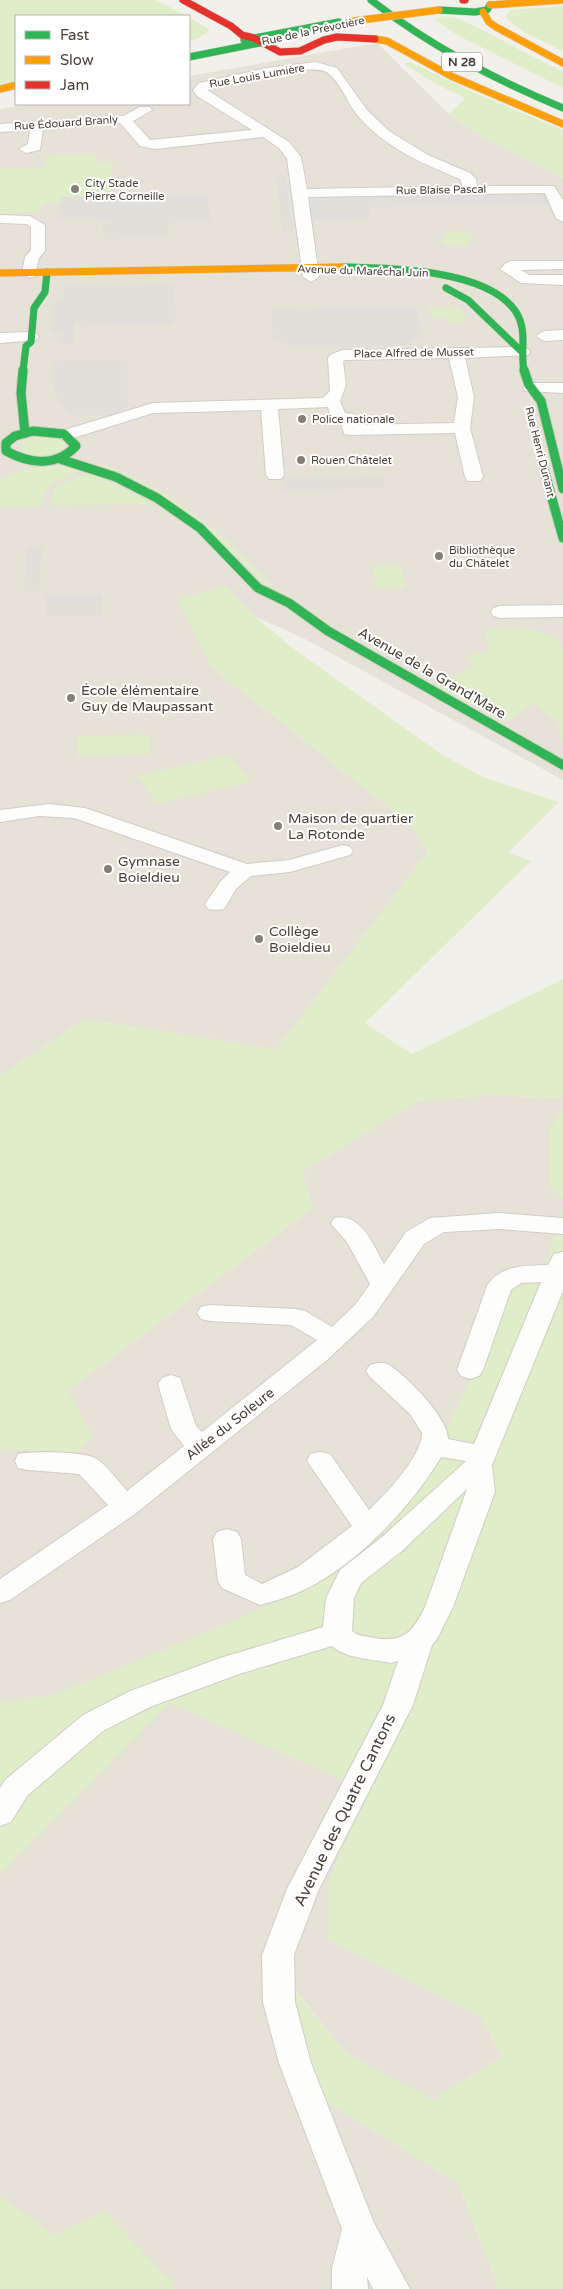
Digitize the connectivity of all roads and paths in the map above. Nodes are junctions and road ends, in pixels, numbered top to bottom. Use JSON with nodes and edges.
{"nodes":[{"id":1,"x":183,"y":0,"type":"edge"},
{"id":2,"x":198,"y":0,"type":"edge"},
{"id":3,"x":371,"y":0,"type":"edge"},
{"id":4,"x":464,"y":0,"type":"edge"},
{"id":5,"x":563,"y":0,"type":"edge"},
{"id":6,"x":396,"y":4,"type":"dead end"},
{"id":7,"x":453,"y":8,"type":"junction"},
{"id":8,"x":486,"y":8,"type":"junction"},
{"id":9,"x":257,"y":41,"type":"junction"},
{"id":10,"x":190,"y":51,"type":"edge"},
{"id":11,"x":190,"y":57,"type":"edge"},
{"id":12,"x":563,"y":63,"type":"edge"},
{"id":13,"x":15,"y":85,"type":"edge"},
{"id":14,"x":0,"y":88,"type":"edge"},
{"id":15,"x":15,"y":91,"type":"edge"},
{"id":16,"x":0,"y":94,"type":"edge"},
{"id":17,"x":563,"y":97,"type":"edge"},
{"id":18,"x":563,"y":108,"type":"edge"},
{"id":19,"x":145,"y":110,"type":"dead end"},
{"id":20,"x":124,"y":120,"type":"junction"},
{"id":21,"x":563,"y":124,"type":"edge"},
{"id":22,"x":37,"y":125,"type":"junction"},
{"id":23,"x":0,"y":128,"type":"edge"},
{"id":24,"x":266,"y":133,"type":"junction"},
{"id":25,"x":151,"y":145,"type":"junction"},
{"id":26,"x":26,"y":149,"type":"dead end"},
{"id":27,"x":152,"y":161,"type":"dead end"},
{"id":28,"x":470,"y":184,"type":"junction"},
{"id":29,"x":301,"y":193,"type":"junction"},
{"id":30,"x":563,"y":218,"type":"edge"},
{"id":31,"x":0,"y":219,"type":"edge"},
{"id":32,"x":38,"y":251,"type":"junction"},
{"id":33,"x":563,"y":265,"type":"edge"},
{"id":34,"x":310,"y":272,"type":"junction"},
{"id":35,"x":0,"y":273,"type":"edge"},
{"id":36,"x":47,"y":276,"type":"junction"},
{"id":37,"x":563,"y":280,"type":"edge"},
{"id":38,"x":0,"y":281,"type":"edge"},
{"id":39,"x":29,"y":290,"type":"junction"},
{"id":40,"x":563,"y":335,"type":"edge"},
{"id":41,"x":544,"y":336,"type":"dead end"},
{"id":42,"x":0,"y":338,"type":"edge"},
{"id":43,"x":33,"y":343,"type":"junction"},
{"id":44,"x":522,"y":352,"type":"junction"},
{"id":45,"x":456,"y":353,"type":"junction"},
{"id":46,"x":563,"y":388,"type":"edge"},
{"id":47,"x":530,"y":395,"type":"junction"},
{"id":48,"x":331,"y":401,"type":"junction"},
{"id":49,"x":269,"y":405,"type":"junction"},
{"id":50,"x":42,"y":422,"type":"dead end"},
{"id":51,"x":462,"y":428,"type":"junction"},
{"id":52,"x":25,"y":433,"type":"junction"},
{"id":53,"x":59,"y":433,"type":"junction"},
{"id":54,"x":74,"y":450,"type":"junction"},
{"id":55,"x":3,"y":452,"type":"edge"},
{"id":56,"x":60,"y":459,"type":"junction"},
{"id":57,"x":25,"y":460,"type":"junction"},
{"id":58,"x":542,"y":460,"type":"dead end"},
{"id":59,"x":12,"y":465,"type":"dead end"},
{"id":60,"x":275,"y":475,"type":"dead end"},
{"id":61,"x":140,"y":476,"type":"dead end"},
{"id":62,"x":474,"y":477,"type":"dead end"},
{"id":63,"x":563,"y":488,"type":"edge"},
{"id":64,"x":563,"y":538,"type":"edge"},
{"id":65,"x":282,"y":586,"type":"dead end"},
{"id":66,"x":289,"y":603,"type":"junction"},
{"id":67,"x":563,"y":611,"type":"edge"},
{"id":68,"x":500,"y":612,"type":"dead end"},
{"id":69,"x":563,"y":765,"type":"edge"},
{"id":70,"x":0,"y":816,"type":"edge"},
{"id":71,"x":342,"y":851,"type":"dead end"},
{"id":72,"x":245,"y":870,"type":"junction"},
{"id":73,"x":216,"y":904,"type":"dead end"},
{"id":74,"x":343,"y":1224,"type":"dead end"},
{"id":75,"x":563,"y":1226,"type":"edge"},
{"id":76,"x":560,"y":1266,"type":"edge"},
{"id":77,"x":382,"y":1283,"type":"junction"},
{"id":78,"x":210,"y":1313,"type":"dead end"},
{"id":79,"x":334,"y":1339,"type":"junction"},
{"id":80,"x":470,"y":1370,"type":"dead end"},
{"id":81,"x":379,"y":1371,"type":"dead end"},
{"id":82,"x":172,"y":1384,"type":"dead end"},
{"id":83,"x":201,"y":1446,"type":"junction"},
{"id":84,"x":434,"y":1446,"type":"junction"},
{"id":85,"x":481,"y":1460,"type":"junction"},
{"id":86,"x":28,"y":1461,"type":"dead end"},
{"id":87,"x":320,"y":1461,"type":"dead end"},
{"id":88,"x":125,"y":1507,"type":"junction"},
{"id":89,"x":367,"y":1527,"type":"junction"},
{"id":90,"x":227,"y":1539,"type":"dead end"},
{"id":91,"x":0,"y":1593,"type":"edge"},
{"id":92,"x":337,"y":1634,"type":"junction"},
{"id":93,"x":419,"y":1640,"type":"junction"},
{"id":94,"x":0,"y":1814,"type":"edge"},
{"id":95,"x":359,"y":2229,"type":"junction"},
{"id":96,"x":350,"y":2289,"type":"edge"},
{"id":97,"x":392,"y":2289,"type":"edge"}],
"edges":[{"from":1,"to":9,"type":"main road"},
{"from":2,"to":9,"type":"main road"},
{"from":3,"to":18,"type":"main road","number":"N 28"},
{"from":4,"to":7,"type":"main road"},
{"from":4,"to":8,"type":"main road"},
{"from":5,"to":8,"type":"main road"},
{"from":6,"to":17,"type":"main road","number":"N 28"},
{"from":7,"to":8,"type":"main road"},
{"from":7,"to":9,"type":"main road","name":"Rue de la Prévotière","bridge":true},
{"from":8,"to":12,"type":"main road"},
{"from":9,"to":10,"type":"main road","name":"Rue de la Prévotière"},
{"from":9,"to":11,"type":"main road","name":"Rue de la Prévotière"},
{"from":9,"to":21,"type":"main road"},
{"from":13,"to":14,"type":"main road"},
{"from":15,"to":16,"type":"main road"},
{"from":19,"to":20,"type":"street"},
{"from":20,"to":22,"type":"street","name":"Rue Édouard Branly"},
{"from":20,"to":25,"type":"street","name":"Rue Édouard Branly"},
{"from":22,"to":23,"type":"street","name":"Rue Édouard Branly"},
{"from":22,"to":26,"type":"street"},
{"from":24,"to":25,"type":"street"},
{"from":24,"to":28,"type":"street","name":"Rue Louis Lumière"},
{"from":24,"to":29,"type":"street","name":"Rue Louis Lumière"},
{"from":25,"to":27,"type":"street"},
{"from":28,"to":29,"type":"street","name":"Rue Blaise Pascal"},
{"from":28,"to":30,"type":"street","name":"Rue Blaise Pascal"},
{"from":29,"to":34,"type":"street","name":"Rue Louis Lumière"},
{"from":31,"to":32,"type":"street"},
{"from":32,"to":36,"type":"street"},
{"from":32,"to":39,"type":"street"},
{"from":33,"to":37,"type":"street"},
{"from":34,"to":36,"type":"main road","name":"Avenue du Maréchal Juin"},
{"from":34,"to":44,"type":"main road","name":"Avenue du Maréchal Juin"},
{"from":34,"to":44,"type":"main road","name":"Avenue du Maréchal Juin"},
{"from":35,"to":39,"type":"main road","name":"Avenue du Maréchal Juin"},
{"from":36,"to":39,"type":"main road","name":"Avenue du Maréchal Juin"},
{"from":36,"to":39,"type":"main road"},
{"from":38,"to":39,"type":"main road","name":"Avenue du Maréchal Juin"},
{"from":39,"to":43,"type":"main road"},
{"from":40,"to":41,"type":"street"},
{"from":42,"to":43,"type":"street"},
{"from":43,"to":52,"type":"main road"},
{"from":44,"to":45,"type":"street","name":"Place Alfred de Musset"},
{"from":44,"to":47,"type":"main road","name":"Rue Henri Dunant"},
{"from":45,"to":48,"type":"street","name":"Place Alfred de Musset"},
{"from":45,"to":51,"type":"street"},
{"from":46,"to":47,"type":"street"},
{"from":47,"to":63,"type":"main road","name":"Rue Henri Dunant"},
{"from":48,"to":49,"type":"street"},
{"from":48,"to":51,"type":"street"},
{"from":49,"to":53,"type":"street"},
{"from":49,"to":60,"type":"street"},
{"from":50,"to":53,"type":"main road"},
{"from":51,"to":62,"type":"street"},
{"from":52,"to":53,"type":"main road"},
{"from":52,"to":55,"type":"main road"},
{"from":53,"to":54,"type":"main road"},
{"from":54,"to":56,"type":"main road"},
{"from":54,"to":61,"type":"main road"},
{"from":55,"to":57,"type":"main road"},
{"from":56,"to":57,"type":"main road"},
{"from":56,"to":66,"type":"main road","name":"Avenue de la Grand'Mare"},
{"from":57,"to":59,"type":"main road"},
{"from":58,"to":64,"type":"main road","name":"Rue Henri Dunant"},
{"from":65,"to":66,"type":"main road"},
{"from":66,"to":69,"type":"main road","name":"Avenue de la Grand'Mare"},
{"from":67,"to":68,"type":"street"},
{"from":70,"to":72,"type":"street"},
{"from":71,"to":72,"type":"street"},
{"from":72,"to":73,"type":"street"},
{"from":74,"to":77,"type":"street"},
{"from":75,"to":77,"type":"street","name":"Allée du Soleure"},
{"from":76,"to":80,"type":"street"},
{"from":76,"to":85,"type":"street","name":"Avenue des Quatre Cantons"},
{"from":77,"to":79,"type":"street","name":"Allée du Soleure"},
{"from":78,"to":79,"type":"street"},
{"from":79,"to":83,"type":"street","name":"Allée du Soleure"},
{"from":81,"to":84,"type":"street"},
{"from":82,"to":83,"type":"street"},
{"from":83,"to":88,"type":"street","name":"Allée du Soleure"},
{"from":84,"to":85,"type":"street"},
{"from":84,"to":89,"type":"street"},
{"from":85,"to":92,"type":"street","name":"Avenue des Quatre Cantons"},
{"from":85,"to":93,"type":"street","name":"Avenue des Quatre Cantons"},
{"from":86,"to":88,"type":"street"},
{"from":87,"to":89,"type":"street"},
{"from":88,"to":91,"type":"street","name":"Allée du Soleure"},
{"from":89,"to":90,"type":"street"},
{"from":92,"to":93,"type":"street"},
{"from":92,"to":94,"type":"street"},
{"from":93,"to":95,"type":"street","name":"Avenue des Quatre Cantons"},
{"from":95,"to":96,"type":"street"},
{"from":95,"to":97,"type":"street","name":"Avenue des Quatre Cantons"}]}
